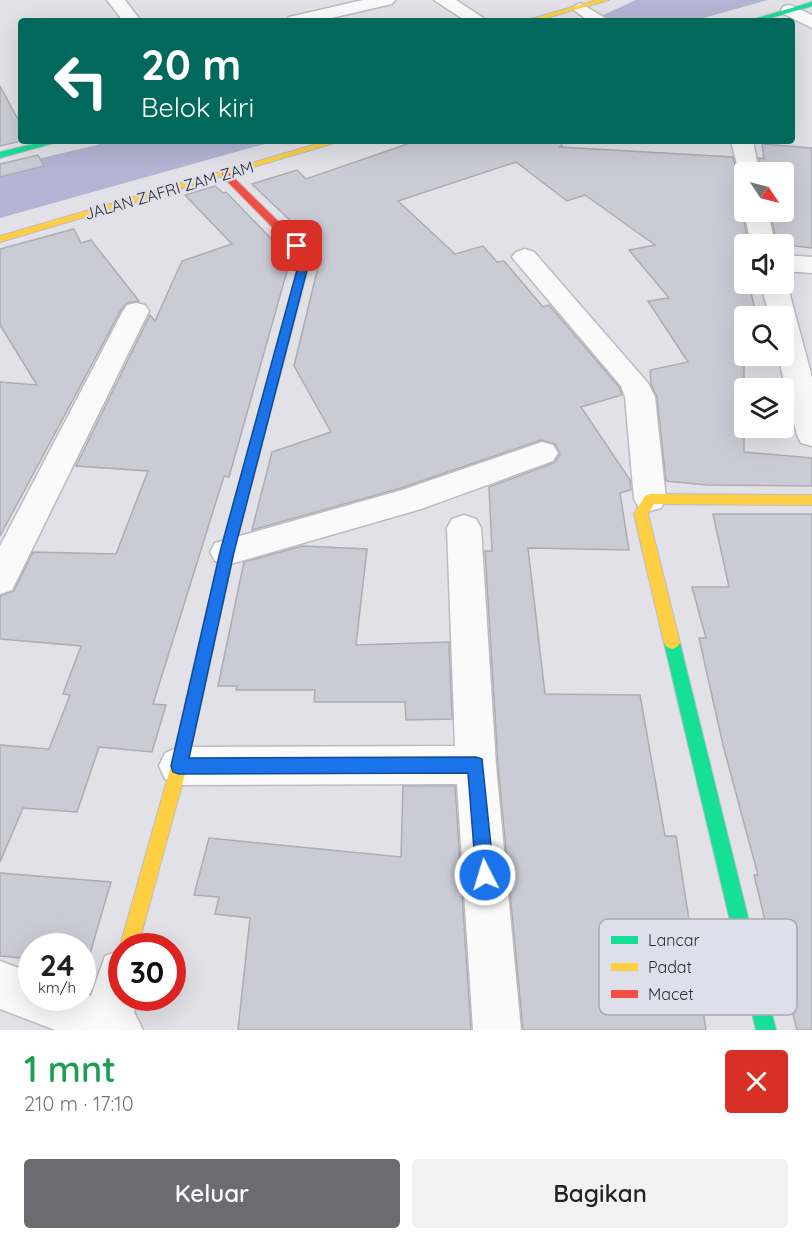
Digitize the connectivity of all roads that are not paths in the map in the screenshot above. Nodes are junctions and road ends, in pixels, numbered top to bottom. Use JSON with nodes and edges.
{"nodes":[{"id":1,"x":386,"y":0,"type":"edge"},
{"id":2,"x":443,"y":0,"type":"edge"},
{"id":3,"x":605,"y":0,"type":"edge"},
{"id":4,"x":121,"y":1,"type":"edge"},
{"id":5,"x":812,"y":4,"type":"edge"},
{"id":6,"x":580,"y":8,"type":"junction"},
{"id":7,"x":790,"y":10,"type":"junction"},
{"id":8,"x":130,"y":18,"type":"edge"},
{"id":9,"x":308,"y":18,"type":"edge"},
{"id":10,"x":474,"y":18,"type":"edge"},
{"id":11,"x":540,"y":18,"type":"edge"},
{"id":12,"x":596,"y":18,"type":"edge"},
{"id":13,"x":762,"y":18,"type":"edge"},
{"id":14,"x":812,"y":23,"type":"edge"},
{"id":15,"x":45,"y":144,"type":"edge"},
{"id":16,"x":328,"y":144,"type":"edge"},
{"id":17,"x":743,"y":144,"type":"edge"},
{"id":18,"x":0,"y":155,"type":"edge"},
{"id":19,"x":746,"y":162,"type":"edge"},
{"id":20,"x":225,"y":174,"type":"junction"},
{"id":21,"x":0,"y":238,"type":"edge"},
{"id":22,"x":525,"y":257,"type":"dead end"},
{"id":23,"x":794,"y":264,"type":"edge"},
{"id":24,"x":812,"y":265,"type":"edge"},
{"id":25,"x":136,"y":311,"type":"dead end"},
{"id":26,"x":794,"y":362,"type":"edge"},
{"id":27,"x":812,"y":435,"type":"edge"},
{"id":28,"x":542,"y":453,"type":"dead end"},
{"id":29,"x":650,"y":499,"type":"junction"},
{"id":30,"x":812,"y":500,"type":"edge"},
{"id":31,"x":464,"y":528,"type":"dead end"},
{"id":32,"x":227,"y":552,"type":"junction"},
{"id":33,"x":2,"y":573,"type":"edge"},
{"id":34,"x":476,"y":765,"type":"junction"},
{"id":35,"x":179,"y":766,"type":"junction"},
{"id":36,"x":739,"y":919,"type":"edge"},
{"id":37,"x":133,"y":933,"type":"edge"},
{"id":38,"x":0,"y":985,"type":"edge"},
{"id":39,"x":18,"y":992,"type":"edge"},
{"id":40,"x":66,"y":1011,"type":"edge"},
{"id":41,"x":114,"y":1011,"type":"edge"},
{"id":42,"x":762,"y":1015,"type":"edge"},
{"id":43,"x":110,"y":1029,"type":"edge"},
{"id":44,"x":497,"y":1030,"type":"edge"},
{"id":45,"x":766,"y":1030,"type":"edge"}],
"edges":[{"from":1,"to":9,"type":"street"},
{"from":2,"to":10,"type":"street"},
{"from":3,"to":6,"type":"street"},
{"from":4,"to":8,"type":"street"},
{"from":5,"to":7,"type":"street"},
{"from":6,"to":11,"type":"street"},
{"from":6,"to":12,"type":"street"},
{"from":7,"to":13,"type":"street"},
{"from":7,"to":14,"type":"street"},
{"from":15,"to":18,"type":"street"},
{"from":16,"to":20,"type":"street","name":"JALAN ZAFRI ZAM ZAM"},
{"from":17,"to":19,"type":"street"},
{"from":20,"to":21,"type":"street","name":"JALAN ZAFRI ZAM ZAM"},
{"from":20,"to":32,"type":"street"},
{"from":22,"to":29,"type":"street"},
{"from":23,"to":24,"type":"street"},
{"from":25,"to":33,"type":"street"},
{"from":26,"to":27,"type":"street"},
{"from":28,"to":32,"type":"street"},
{"from":29,"to":30,"type":"street"},
{"from":29,"to":36,"type":"street"},
{"from":31,"to":34,"type":"street"},
{"from":32,"to":35,"type":"street"},
{"from":34,"to":35,"type":"street"},
{"from":34,"to":44,"type":"street"},
{"from":35,"to":37,"type":"street"},
{"from":38,"to":39,"type":"street"},
{"from":40,"to":43,"type":"street"},
{"from":41,"to":43,"type":"street"},
{"from":42,"to":45,"type":"street"}]}
